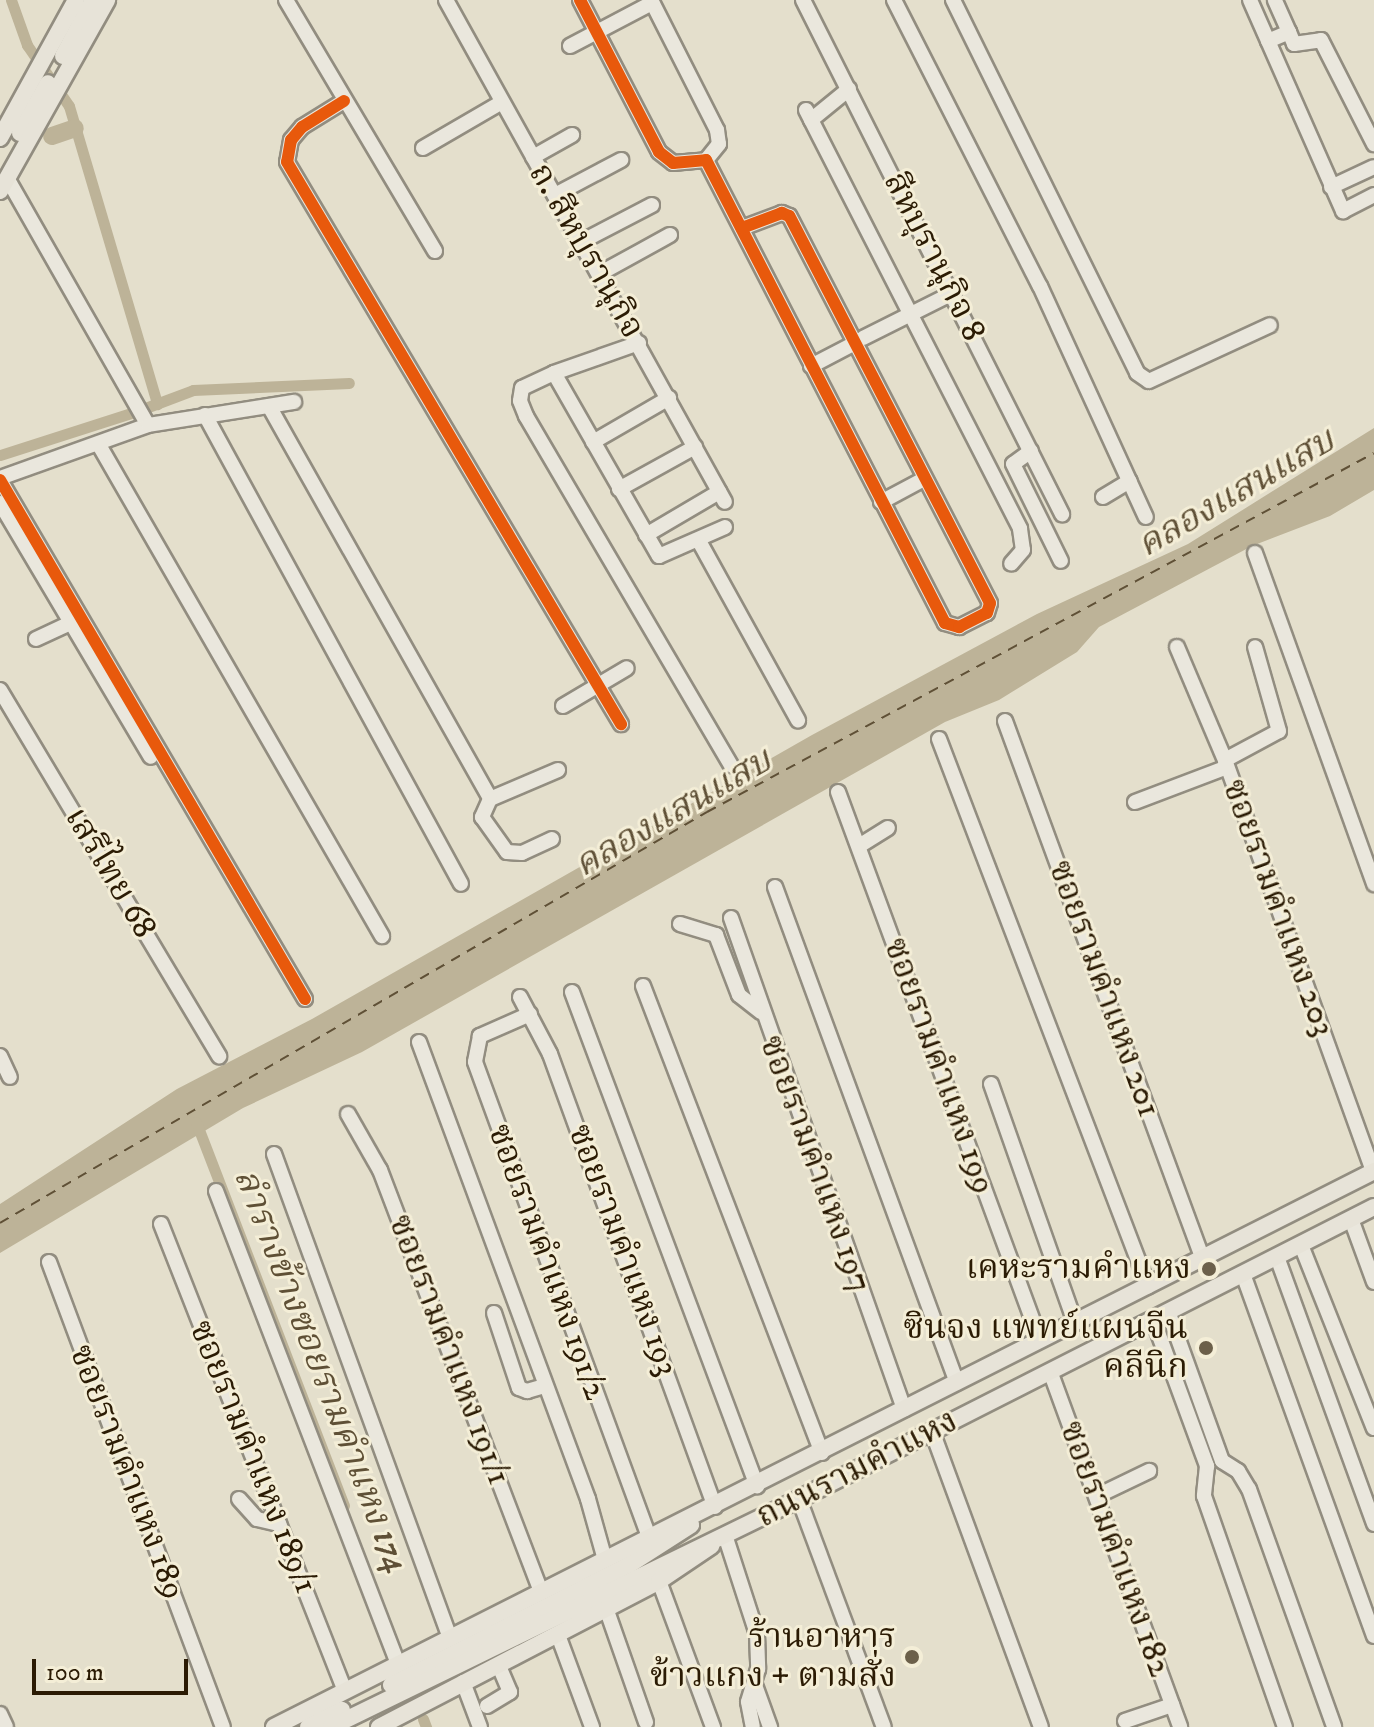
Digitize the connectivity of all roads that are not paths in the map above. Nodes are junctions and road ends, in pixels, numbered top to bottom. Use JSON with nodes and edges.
{"nodes":[{"id":1,"x":93,"y":0,"type":"edge"},
{"id":2,"x":107,"y":0,"type":"edge"},
{"id":3,"x":286,"y":0,"type":"edge"},
{"id":4,"x":446,"y":0,"type":"edge"},
{"id":5,"x":580,"y":0,"type":"edge"},
{"id":6,"x":803,"y":0,"type":"edge"},
{"id":7,"x":894,"y":0,"type":"edge"},
{"id":8,"x":953,"y":0,"type":"edge"},
{"id":9,"x":1250,"y":0,"type":"edge"},
{"id":10,"x":1275,"y":0,"type":"edge"},
{"id":11,"x":73,"y":2,"type":"edge"},
{"id":12,"x":652,"y":2,"type":"edge"},
{"id":13,"x":596,"y":32,"type":"junction"},
{"id":14,"x":1289,"y":32,"type":"junction"},
{"id":15,"x":1268,"y":41,"type":"junction"},
{"id":16,"x":570,"y":46,"type":"dead end"},
{"id":17,"x":849,"y":89,"type":"junction"},
{"id":18,"x":344,"y":101,"type":"junction"},
{"id":19,"x":502,"y":102,"type":"junction"},
{"id":20,"x":40,"y":108,"type":"junction"},
{"id":21,"x":572,"y":135,"type":"dead end"},
{"id":22,"x":0,"y":138,"type":"edge"},
{"id":23,"x":1374,"y":144,"type":"edge"},
{"id":24,"x":423,"y":148,"type":"dead end"},
{"id":25,"x":533,"y":157,"type":"junction"},
{"id":26,"x":621,"y":160,"type":"dead end"},
{"id":27,"x":706,"y":160,"type":"junction"},
{"id":28,"x":1374,"y":167,"type":"edge"},
{"id":29,"x":2,"y":179,"type":"edge"},
{"id":30,"x":1331,"y":187,"type":"junction"},
{"id":31,"x":555,"y":195,"type":"junction"},
{"id":32,"x":1374,"y":195,"type":"edge"},
{"id":33,"x":652,"y":205,"type":"dead end"},
{"id":34,"x":742,"y":228,"type":"junction"},
{"id":35,"x":670,"y":235,"type":"dead end"},
{"id":36,"x":581,"y":242,"type":"junction"},
{"id":37,"x":435,"y":251,"type":"dead end"},
{"id":38,"x":599,"y":274,"type":"junction"},
{"id":39,"x":953,"y":293,"type":"junction"},
{"id":40,"x":910,"y":313,"type":"junction"},
{"id":41,"x":1270,"y":325,"type":"dead end"},
{"id":42,"x":859,"y":341,"type":"junction"},
{"id":43,"x":639,"y":343,"type":"junction"},
{"id":44,"x":811,"y":366,"type":"junction"},
{"id":45,"x":554,"y":373,"type":"junction"},
{"id":46,"x":669,"y":398,"type":"junction"},
{"id":47,"x":294,"y":402,"type":"dead end"},
{"id":48,"x":269,"y":406,"type":"junction"},
{"id":49,"x":205,"y":415,"type":"junction"},
{"id":50,"x":148,"y":425,"type":"junction"},
{"id":51,"x":593,"y":442,"type":"junction"},
{"id":52,"x":99,"y":445,"type":"junction"},
{"id":53,"x":695,"y":447,"type":"junction"},
{"id":54,"x":1031,"y":451,"type":"junction"},
{"id":55,"x":0,"y":479,"type":"edge"},
{"id":56,"x":924,"y":479,"type":"junction"},
{"id":57,"x":1130,"y":481,"type":"junction"},
{"id":58,"x":619,"y":489,"type":"junction"},
{"id":59,"x":1103,"y":497,"type":"dead end"},
{"id":60,"x":881,"y":502,"type":"junction"},
{"id":61,"x":0,"y":503,"type":"edge"},
{"id":62,"x":1062,"y":514,"type":"dead end"},
{"id":63,"x":1146,"y":517,"type":"dead end"},
{"id":64,"x":725,"y":527,"type":"dead end"},
{"id":65,"x":646,"y":535,"type":"junction"},
{"id":66,"x":699,"y":541,"type":"junction"},
{"id":67,"x":1255,"y":553,"type":"dead end"},
{"id":68,"x":1061,"y":561,"type":"dead end"},
{"id":69,"x":1011,"y":564,"type":"dead end"},
{"id":70,"x":72,"y":622,"type":"junction"},
{"id":71,"x":36,"y":639,"type":"dead end"},
{"id":72,"x":1177,"y":647,"type":"dead end"},
{"id":73,"x":1255,"y":647,"type":"dead end"},
{"id":74,"x":627,"y":668,"type":"dead end"},
{"id":75,"x":595,"y":686,"type":"junction"},
{"id":76,"x":0,"y":690,"type":"edge"},
{"id":77,"x":563,"y":706,"type":"dead end"},
{"id":78,"x":798,"y":720,"type":"dead end"},
{"id":79,"x":1005,"y":721,"type":"dead end"},
{"id":80,"x":621,"y":724,"type":"dead end"},
{"id":81,"x":939,"y":739,"type":"dead end"},
{"id":82,"x":151,"y":757,"type":"dead end"},
{"id":83,"x":1226,"y":763,"type":"junction"},
{"id":84,"x":731,"y":765,"type":"dead end"},
{"id":85,"x":558,"y":770,"type":"dead end"},
{"id":86,"x":838,"y":792,"type":"dead end"},
{"id":87,"x":490,"y":799,"type":"junction"},
{"id":88,"x":1135,"y":802,"type":"dead end"},
{"id":89,"x":888,"y":828,"type":"dead end"},
{"id":90,"x":552,"y":839,"type":"dead end"},
{"id":91,"x":859,"y":846,"type":"junction"},
{"id":92,"x":461,"y":884,"type":"dead end"},
{"id":93,"x":1374,"y":884,"type":"edge"},
{"id":94,"x":775,"y":887,"type":"dead end"},
{"id":95,"x":731,"y":918,"type":"dead end"},
{"id":96,"x":680,"y":924,"type":"dead end"},
{"id":97,"x":382,"y":936,"type":"dead end"},
{"id":98,"x":643,"y":986,"type":"dead end"},
{"id":99,"x":572,"y":992,"type":"dead end"},
{"id":100,"x":520,"y":997,"type":"dead end"},
{"id":101,"x":305,"y":999,"type":"dead end"},
{"id":102,"x":761,"y":1012,"type":"junction"},
{"id":103,"x":530,"y":1014,"type":"junction"},
{"id":104,"x":419,"y":1042,"type":"dead end"},
{"id":105,"x":0,"y":1056,"type":"edge"},
{"id":106,"x":219,"y":1056,"type":"dead end"},
{"id":107,"x":10,"y":1077,"type":"dead end"},
{"id":108,"x":991,"y":1084,"type":"dead end"},
{"id":109,"x":348,"y":1114,"type":"dead end"},
{"id":110,"x":274,"y":1154,"type":"dead end"},
{"id":111,"x":1373,"y":1172,"type":"edge"},
{"id":112,"x":216,"y":1191,"type":"dead end"},
{"id":113,"x":1374,"y":1207,"type":"edge"},
{"id":114,"x":1351,"y":1219,"type":"junction"},
{"id":115,"x":161,"y":1224,"type":"dead end"},
{"id":116,"x":1301,"y":1245,"type":"junction"},
{"id":117,"x":1202,"y":1257,"type":"junction"},
{"id":118,"x":1277,"y":1257,"type":"junction"},
{"id":119,"x":49,"y":1262,"type":"dead end"},
{"id":120,"x":1243,"y":1274,"type":"junction"},
{"id":121,"x":1374,"y":1282,"type":"edge"},
{"id":122,"x":1148,"y":1286,"type":"junction"},
{"id":123,"x":494,"y":1313,"type":"dead end"},
{"id":124,"x":1160,"y":1315,"type":"junction"},
{"id":125,"x":1075,"y":1323,"type":"junction"},
{"id":126,"x":1040,"y":1340,"type":"junction"},
{"id":127,"x":1050,"y":1371,"type":"junction"},
{"id":128,"x":957,"y":1383,"type":"junction"},
{"id":129,"x":545,"y":1386,"type":"junction"},
{"id":130,"x":1197,"y":1390,"type":"junction"},
{"id":131,"x":1182,"y":1395,"type":"junction"},
{"id":132,"x":904,"y":1409,"type":"junction"},
{"id":133,"x":1374,"y":1428,"type":"edge"},
{"id":134,"x":932,"y":1431,"type":"junction"},
{"id":135,"x":822,"y":1453,"type":"junction"},
{"id":136,"x":1222,"y":1461,"type":"junction"},
{"id":137,"x":1207,"y":1466,"type":"junction"},
{"id":138,"x":1149,"y":1471,"type":"dead end"},
{"id":139,"x":757,"y":1486,"type":"junction"},
{"id":140,"x":1097,"y":1496,"type":"junction"},
{"id":141,"x":239,"y":1499,"type":"dead end"},
{"id":142,"x":799,"y":1499,"type":"junction"},
{"id":143,"x":715,"y":1507,"type":"junction"},
{"id":144,"x":279,"y":1524,"type":"junction"},
{"id":145,"x":1374,"y":1524,"type":"edge"},
{"id":146,"x":725,"y":1535,"type":"junction"},
{"id":147,"x":649,"y":1537,"type":"junction"},
{"id":148,"x":605,"y":1560,"type":"junction"},
{"id":149,"x":659,"y":1581,"type":"junction"},
{"id":150,"x":541,"y":1592,"type":"junction"},
{"id":151,"x":606,"y":1608,"type":"junction"},
{"id":152,"x":558,"y":1635,"type":"junction"},
{"id":153,"x":1374,"y":1636,"type":"edge"},
{"id":154,"x":450,"y":1638,"type":"junction"},
{"id":155,"x":398,"y":1664,"type":"junction"},
{"id":156,"x":498,"y":1664,"type":"junction"},
{"id":157,"x":463,"y":1682,"type":"junction"},
{"id":158,"x":755,"y":1685,"type":"junction"},
{"id":159,"x":345,"y":1691,"type":"junction"},
{"id":160,"x":1172,"y":1705,"type":"junction"},
{"id":161,"x":487,"y":1706,"type":"dead end"},
{"id":162,"x":0,"y":1714,"type":"edge"},
{"id":163,"x":1125,"y":1721,"type":"dead end"},
{"id":164,"x":646,"y":1722,"type":"dead end"},
{"id":165,"x":387,"y":1725,"type":"edge"},
{"id":166,"x":6,"y":1727,"type":"edge"},
{"id":167,"x":223,"y":1727,"type":"edge"},
{"id":168,"x":274,"y":1727,"type":"edge"},
{"id":169,"x":308,"y":1727,"type":"edge"},
{"id":170,"x":331,"y":1727,"type":"edge"},
{"id":171,"x":480,"y":1727,"type":"edge"},
{"id":172,"x":592,"y":1727,"type":"edge"},
{"id":173,"x":713,"y":1727,"type":"edge"},
{"id":174,"x":753,"y":1727,"type":"edge"},
{"id":175,"x":770,"y":1727,"type":"edge"},
{"id":176,"x":884,"y":1727,"type":"edge"},
{"id":177,"x":1041,"y":1727,"type":"edge"},
{"id":178,"x":1180,"y":1727,"type":"edge"},
{"id":179,"x":1285,"y":1727,"type":"edge"},
{"id":180,"x":1334,"y":1727,"type":"edge"}],
"edges":[{"from":1,"to":20,"type":"main road"},
{"from":2,"to":20,"type":"main road"},
{"from":3,"to":18,"type":"street"},
{"from":4,"to":19,"type":"street","name":"ถ. สีหบุรานุกิจ"},
{"from":5,"to":13,"type":"street"},
{"from":6,"to":17,"type":"street","name":"สีหบุรานุกิจ 8"},
{"from":7,"to":57,"type":"street"},
{"from":8,"to":41,"type":"street"},
{"from":9,"to":15,"type":"street"},
{"from":10,"to":14,"type":"street"},
{"from":11,"to":22,"type":"main road"},
{"from":12,"to":13,"type":"street"},
{"from":12,"to":27,"type":"street"},
{"from":13,"to":16,"type":"street"},
{"from":13,"to":27,"type":"street"},
{"from":14,"to":15,"type":"street"},
{"from":14,"to":23,"type":"street"},
{"from":15,"to":30,"type":"street"},
{"from":17,"to":39,"type":"street","name":"สีหบุรานุกิจ 8"},
{"from":17,"to":40,"type":"street"},
{"from":18,"to":37,"type":"street"},
{"from":18,"to":75,"type":"street"},
{"from":19,"to":24,"type":"street"},
{"from":19,"to":25,"type":"street","name":"ถ. สีหบุรานุกิจ"},
{"from":20,"to":29,"type":"main road"},
{"from":21,"to":25,"type":"street"},
{"from":25,"to":31,"type":"street","name":"ถ. สีหบุรานุกิจ"},
{"from":26,"to":31,"type":"street"},
{"from":27,"to":34,"type":"street"},
{"from":28,"to":30,"type":"street"},
{"from":29,"to":50,"type":"street"},
{"from":30,"to":32,"type":"street"},
{"from":31,"to":36,"type":"street","name":"ถ. สีหบุรานุกิจ"},
{"from":33,"to":36,"type":"street"},
{"from":34,"to":42,"type":"street"},
{"from":34,"to":44,"type":"street"},
{"from":35,"to":38,"type":"street"},
{"from":36,"to":38,"type":"street","name":"ถ. สีหบุรานุกิจ"},
{"from":38,"to":43,"type":"street","name":"ถ. สีหบุรานุกิจ"},
{"from":39,"to":40,"type":"street"},
{"from":39,"to":54,"type":"street","name":"สีหบุรานุกิจ 8"},
{"from":40,"to":42,"type":"street"},
{"from":40,"to":69,"type":"street"},
{"from":42,"to":44,"type":"street"},
{"from":42,"to":56,"type":"street"},
{"from":43,"to":45,"type":"street"},
{"from":43,"to":46,"type":"street","name":"ถ. สีหบุรานุกิจ"},
{"from":44,"to":60,"type":"street"},
{"from":45,"to":51,"type":"street"},
{"from":45,"to":84,"type":"street"},
{"from":46,"to":51,"type":"street"},
{"from":46,"to":53,"type":"street","name":"ถ. สีหบุรานุกิจ"},
{"from":47,"to":48,"type":"street"},
{"from":48,"to":49,"type":"street"},
{"from":48,"to":87,"type":"street"},
{"from":49,"to":50,"type":"street"},
{"from":49,"to":92,"type":"street"},
{"from":50,"to":52,"type":"street"},
{"from":51,"to":58,"type":"street"},
{"from":52,"to":55,"type":"street"},
{"from":52,"to":97,"type":"street"},
{"from":53,"to":58,"type":"street"},
{"from":53,"to":65,"type":"street","name":"ถ. สีหบุรานุกิจ"},
{"from":54,"to":62,"type":"street","name":"สีหบุรานุกิจ 8"},
{"from":54,"to":68,"type":"street"},
{"from":55,"to":101,"type":"street"},
{"from":56,"to":60,"type":"street"},
{"from":56,"to":60,"type":"street"},
{"from":57,"to":59,"type":"street"},
{"from":57,"to":63,"type":"street"},
{"from":58,"to":65,"type":"street"},
{"from":61,"to":70,"type":"street"},
{"from":64,"to":66,"type":"street"},
{"from":65,"to":66,"type":"street"},
{"from":66,"to":78,"type":"street"},
{"from":67,"to":93,"type":"street"},
{"from":70,"to":71,"type":"street"},
{"from":70,"to":82,"type":"street"},
{"from":72,"to":83,"type":"street","name":"ซอยรามคำแหง 203"},
{"from":73,"to":83,"type":"street"},
{"from":74,"to":75,"type":"street"},
{"from":75,"to":77,"type":"street"},
{"from":75,"to":80,"type":"street"},
{"from":76,"to":106,"type":"street","name":"เสรีไทย 68"},
{"from":79,"to":117,"type":"street","name":"ซอยรามคำแหง 201"},
{"from":81,"to":122,"type":"street"},
{"from":83,"to":88,"type":"street"},
{"from":83,"to":111,"type":"street","name":"ซอยรามคำแหง 203"},
{"from":85,"to":87,"type":"street"},
{"from":86,"to":91,"type":"street","name":"ซอยรามคำแหง 199"},
{"from":87,"to":90,"type":"street"},
{"from":89,"to":91,"type":"street"},
{"from":91,"to":126,"type":"street","name":"ซอยรามคำแหง 199"},
{"from":94,"to":128,"type":"street"},
{"from":95,"to":102,"type":"street","name":"ซอยรามคำแหง 197"},
{"from":96,"to":102,"type":"street"},
{"from":98,"to":135,"type":"street"},
{"from":99,"to":139,"type":"street"},
{"from":100,"to":103,"type":"street","name":"ซอยรามคำแหง 193"},
{"from":102,"to":132,"type":"street","name":"ซอยรามคำแหง 197"},
{"from":103,"to":143,"type":"street","name":"ซอยรามคำแหง 193"},
{"from":103,"to":147,"type":"street","name":"ซอยรามคำแหง 191/2"},
{"from":104,"to":129,"type":"street"},
{"from":105,"to":107,"type":"street"},
{"from":108,"to":125,"type":"street"},
{"from":109,"to":150,"type":"street","name":"ซอยรามคำแหง 191/1"},
{"from":110,"to":154,"type":"street"},
{"from":111,"to":117,"type":"main road","name":"ถนนรามคำแหง"},
{"from":112,"to":155,"type":"street"},
{"from":113,"to":114,"type":"main road","name":"ถนนรามคำแหง"},
{"from":114,"to":116,"type":"main road","name":"ถนนรามคำแหง"},
{"from":114,"to":121,"type":"street"},
{"from":115,"to":144,"type":"street","name":"ซอยรามคำแหง 189/1"},
{"from":116,"to":118,"type":"main road","name":"ถนนรามคำแหง"},
{"from":116,"to":133,"type":"street"},
{"from":117,"to":122,"type":"main road","name":"ถนนรามคำแหง"},
{"from":118,"to":120,"type":"main road","name":"ถนนรามคำแหง"},
{"from":118,"to":145,"type":"street"},
{"from":119,"to":167,"type":"street","name":"ซอยรามคำแหง 189"},
{"from":120,"to":124,"type":"main road","name":"ถนนรามคำแหง"},
{"from":120,"to":153,"type":"street"},
{"from":122,"to":125,"type":"main road","name":"ถนนรามคำแหง"},
{"from":123,"to":129,"type":"street"},
{"from":124,"to":127,"type":"main road","name":"ถนนรามคำแหง"},
{"from":124,"to":130,"type":"street"},
{"from":124,"to":131,"type":"street"},
{"from":125,"to":126,"type":"main road","name":"ถนนรามคำแหง"},
{"from":126,"to":128,"type":"main road","name":"ถนนรามคำแหง"},
{"from":127,"to":134,"type":"main road","name":"ถนนรามคำแหง"},
{"from":127,"to":140,"type":"street","name":"ซอยรามคำแหง 182"},
{"from":128,"to":132,"type":"main road","name":"ถนนรามคำแหง"},
{"from":129,"to":148,"type":"street"},
{"from":130,"to":131,"type":"street"},
{"from":130,"to":136,"type":"street"},
{"from":131,"to":137,"type":"street"},
{"from":132,"to":135,"type":"main road","name":"ถนนรามคำแหง"},
{"from":134,"to":142,"type":"main road","name":"ถนนรามคำแหง"},
{"from":134,"to":177,"type":"street"},
{"from":135,"to":139,"type":"main road","name":"ถนนรามคำแหง"},
{"from":136,"to":137,"type":"street"},
{"from":136,"to":180,"type":"street"},
{"from":137,"to":179,"type":"street"},
{"from":138,"to":140,"type":"street"},
{"from":139,"to":143,"type":"main road","name":"ถนนรามคำแหง"},
{"from":140,"to":160,"type":"street","name":"ซอยรามคำแหง 182"},
{"from":141,"to":144,"type":"street"},
{"from":142,"to":146,"type":"main road","name":"ถนนรามคำแหง"},
{"from":142,"to":176,"type":"street"},
{"from":143,"to":147,"type":"main road","name":"ถนนรามคำแหง"},
{"from":143,"to":169,"type":"main road","name":"ถนนรามคำแหง"},
{"from":144,"to":159,"type":"street","name":"ซอยรามคำแหง 189/1"},
{"from":146,"to":149,"type":"main road","name":"ถนนรามคำแหง"},
{"from":146,"to":158,"type":"street"},
{"from":146,"to":170,"type":"main road","name":"ถนนรามคำแหง"},
{"from":147,"to":148,"type":"main road","name":"ถนนรามคำแหง"},
{"from":148,"to":150,"type":"main road","name":"ถนนรามคำแหง"},
{"from":149,"to":151,"type":"main road","name":"ถนนรามคำแหง"},
{"from":149,"to":173,"type":"street"},
{"from":150,"to":154,"type":"main road","name":"ถนนรามคำแหง"},
{"from":151,"to":152,"type":"main road","name":"ถนนรามคำแหง"},
{"from":151,"to":164,"type":"street"},
{"from":152,"to":156,"type":"main road","name":"ถนนรามคำแหง"},
{"from":152,"to":172,"type":"street"},
{"from":154,"to":155,"type":"main road","name":"ถนนรามคำแหง"},
{"from":155,"to":159,"type":"main road","name":"ถนนรามคำแหง"},
{"from":156,"to":157,"type":"main road","name":"ถนนรามคำแหง"},
{"from":156,"to":161,"type":"street"},
{"from":157,"to":165,"type":"main road","name":"ถนนรามคำแหง"},
{"from":157,"to":171,"type":"street"},
{"from":158,"to":174,"type":"street"},
{"from":158,"to":175,"type":"street"},
{"from":159,"to":168,"type":"main road","name":"ถนนรามคำแหง"},
{"from":160,"to":163,"type":"street"},
{"from":160,"to":178,"type":"street","name":"ซอยรามคำแหง 182"},
{"from":162,"to":166,"type":"street"}]}
